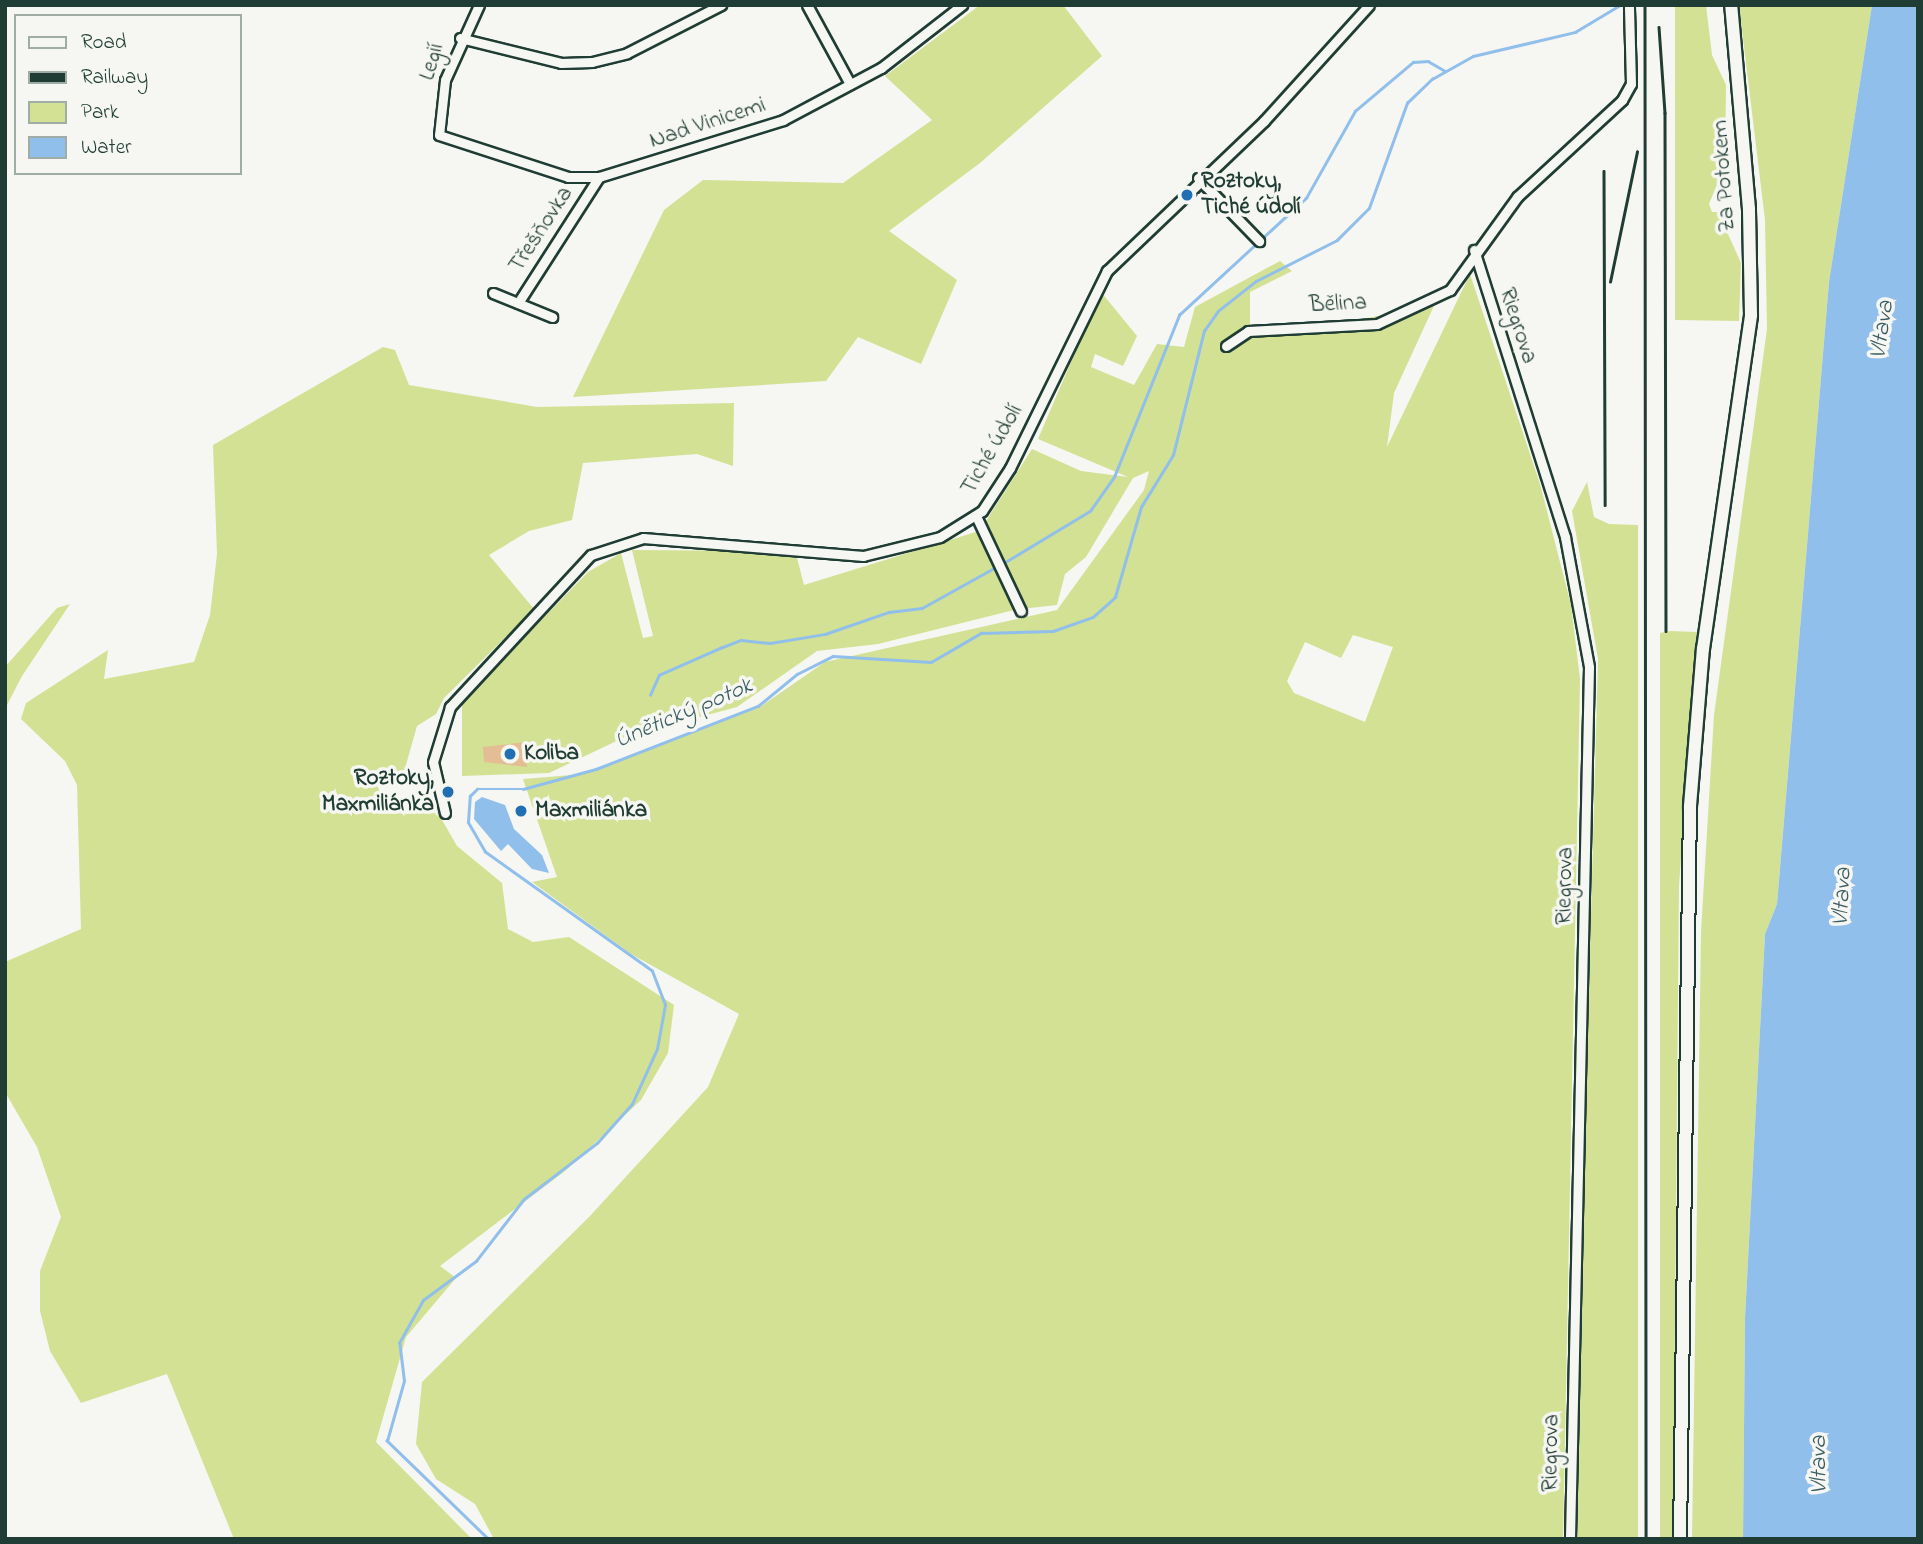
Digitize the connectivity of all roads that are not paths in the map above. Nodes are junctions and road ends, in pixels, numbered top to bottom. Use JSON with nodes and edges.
{"nodes":[{"id":1,"x":479,"y":5,"type":"edge"},
{"id":2,"x":721,"y":5,"type":"edge"},
{"id":3,"x":807,"y":5,"type":"edge"},
{"id":4,"x":946,"y":5,"type":"edge"},
{"id":5,"x":962,"y":5,"type":"edge"},
{"id":6,"x":1369,"y":5,"type":"edge"},
{"id":7,"x":1629,"y":5,"type":"edge"},
{"id":8,"x":1731,"y":5,"type":"edge"},
{"id":9,"x":941,"y":20,"type":"junction"},
{"id":10,"x":460,"y":38,"type":"junction"},
{"id":11,"x":850,"y":84,"type":"junction"},
{"id":12,"x":439,"y":135,"type":"joint"},
{"id":13,"x":598,"y":177,"type":"junction"},
{"id":14,"x":1198,"y":178,"type":"junction"},
{"id":15,"x":1259,"y":241,"type":"dead end"},
{"id":16,"x":1474,"y":250,"type":"junction"},
{"id":17,"x":493,"y":293,"type":"dead end"},
{"id":18,"x":518,"y":303,"type":"junction"},
{"id":19,"x":552,"y":317,"type":"dead end"},
{"id":20,"x":1226,"y":346,"type":"dead end"},
{"id":21,"x":976,"y":516,"type":"junction"},
{"id":22,"x":1021,"y":611,"type":"dead end"},
{"id":23,"x":445,"y":813,"type":"dead end"},
{"id":24,"x":1570,"y":1539,"type":"edge"},
{"id":25,"x":1680,"y":1539,"type":"edge"}],
"edges":[{"from":1,"to":10,"type":"street","name":"Legií"},
{"from":2,"to":10,"type":"street"},
{"from":3,"to":11,"type":"street"},
{"from":4,"to":9,"type":"street"},
{"from":5,"to":9,"type":"street","name":"Nad Vinicemi"},
{"from":6,"to":14,"type":"street","name":"Tiché údolí"},
{"from":7,"to":16,"type":"street"},
{"from":8,"to":25,"type":"main road","name":"Za Potokem"},
{"from":9,"to":11,"type":"street","name":"Nad Vinicemi"},
{"from":10,"to":12,"type":"street","name":"Legií"},
{"from":11,"to":13,"type":"street","name":"Nad Vinicemi"},
{"from":12,"to":13,"type":"street","name":"Nad Vinicemi"},
{"from":13,"to":18,"type":"street","name":"Třešňovka"},
{"from":14,"to":15,"type":"street"},
{"from":14,"to":21,"type":"street","name":"Tiché údolí"},
{"from":16,"to":20,"type":"street","name":"Bělina"},
{"from":16,"to":24,"type":"street","name":"Riegrova"},
{"from":17,"to":18,"type":"street","name":"Třešňovka"},
{"from":18,"to":19,"type":"street","name":"Třešňovka"},
{"from":21,"to":22,"type":"street"},
{"from":21,"to":23,"type":"street","name":"Tiché údolí"}]}
